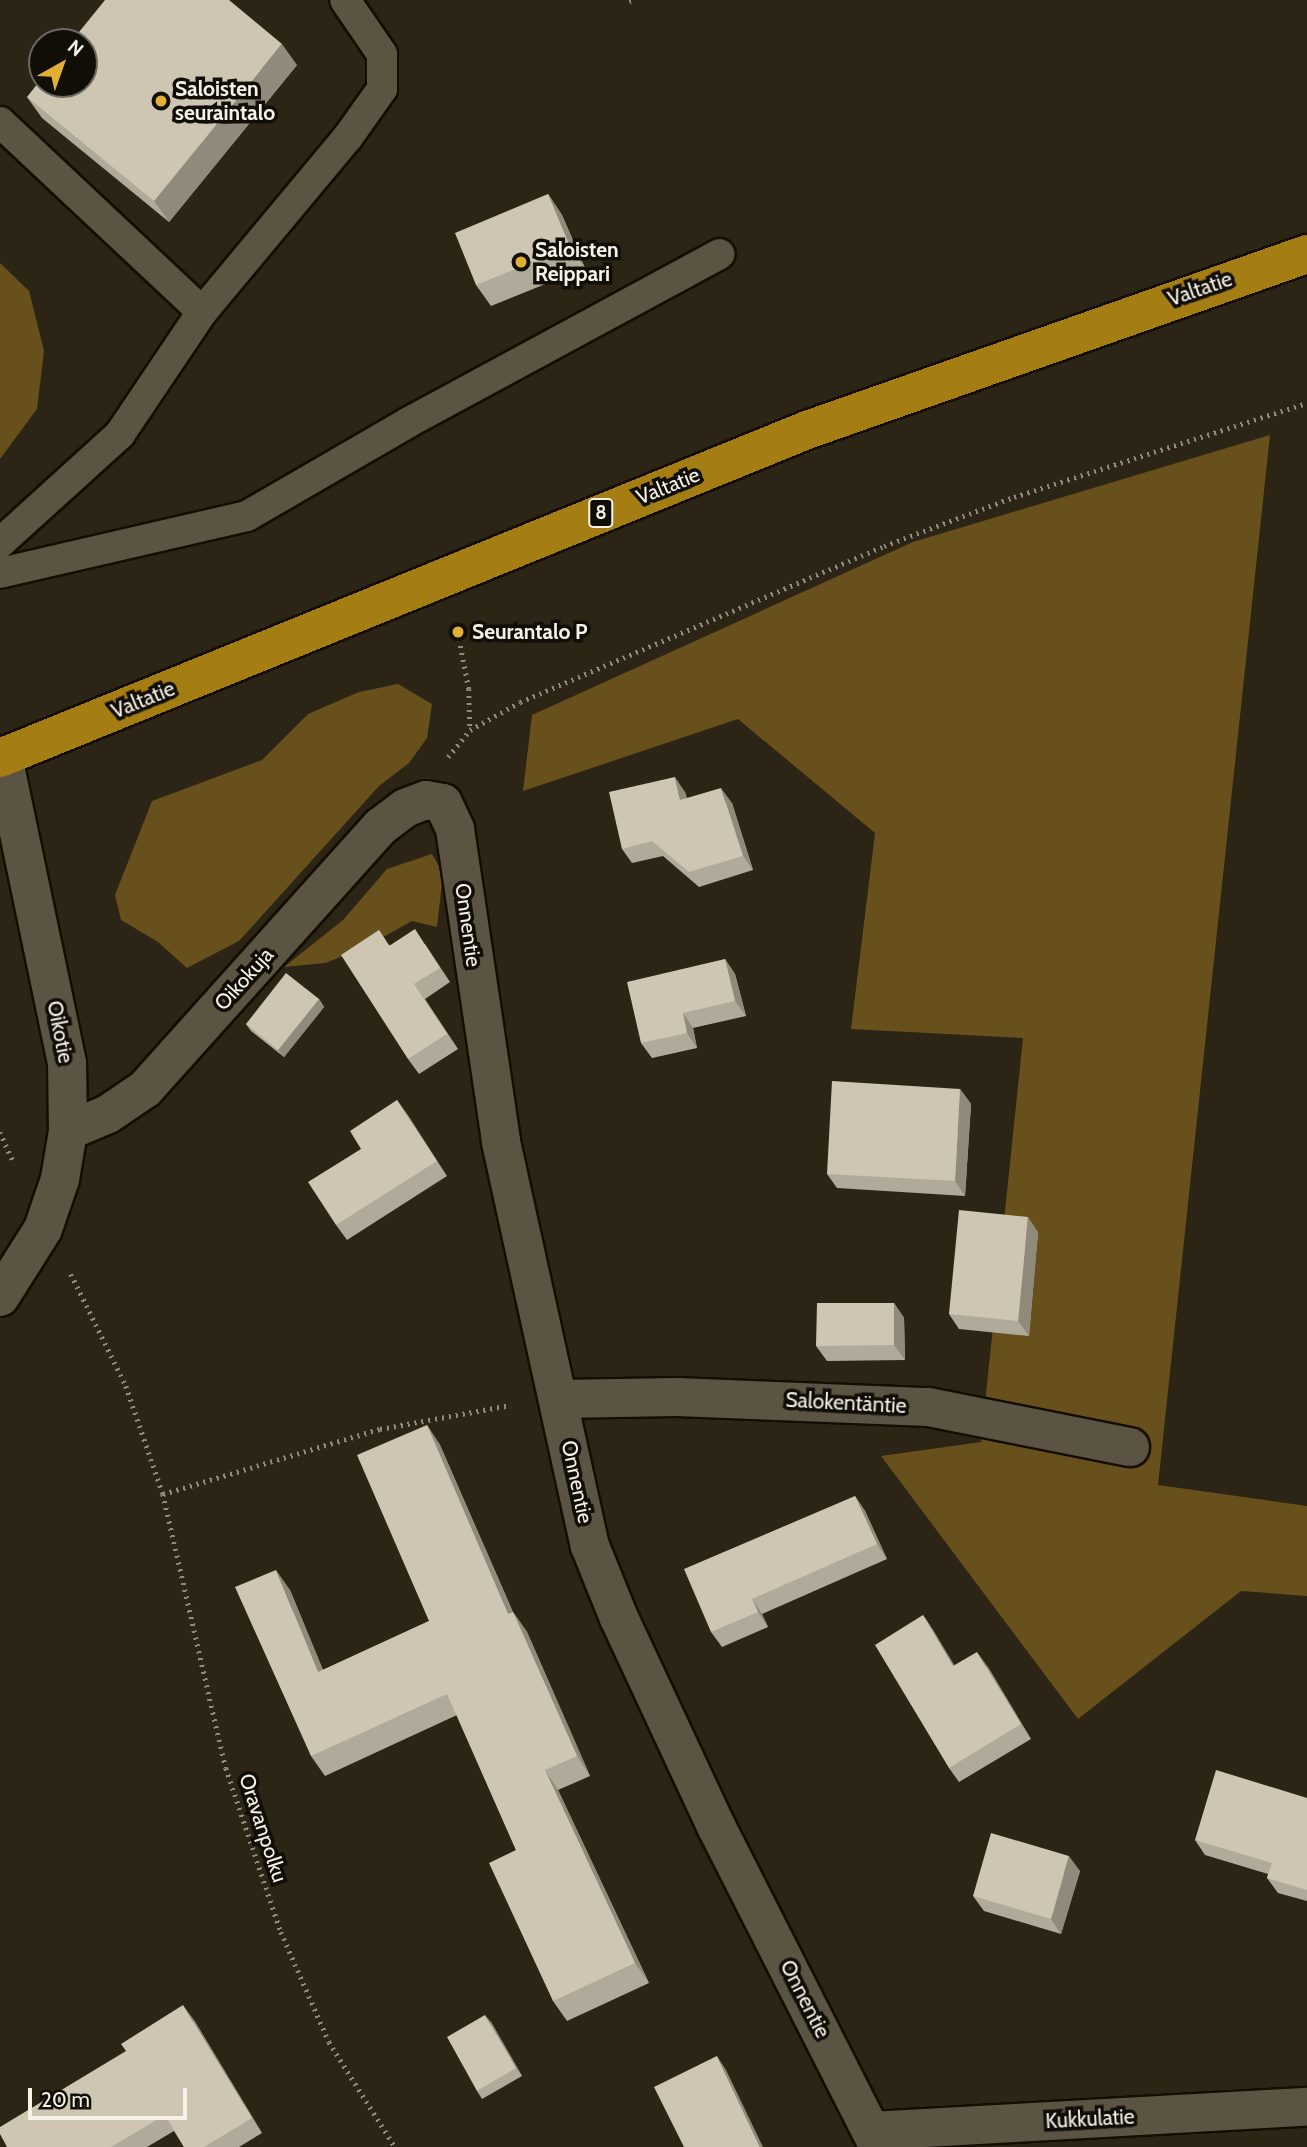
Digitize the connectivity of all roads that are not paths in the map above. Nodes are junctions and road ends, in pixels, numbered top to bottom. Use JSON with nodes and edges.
{"nodes":[{"id":1,"x":345,"y":0,"type":"edge"},
{"id":2,"x":0,"y":122,"type":"edge"},
{"id":3,"x":720,"y":254,"type":"dead end"},
{"id":4,"x":1307,"y":254,"type":"edge"},
{"id":5,"x":202,"y":312,"type":"junction"},
{"id":6,"x":0,"y":543,"type":"edge"},
{"id":7,"x":0,"y":573,"type":"edge"},
{"id":8,"x":1,"y":754,"type":"edge"},
{"id":9,"x":405,"y":808,"type":"joint"},
{"id":10,"x":68,"y":1131,"type":"junction"},
{"id":11,"x":0,"y":1297,"type":"edge"},
{"id":12,"x":559,"y":1399,"type":"junction"},
{"id":13,"x":1130,"y":1447,"type":"dead end"},
{"id":14,"x":1307,"y":2107,"type":"edge"},
{"id":15,"x":876,"y":2139,"type":"edge"}],
"edges":[{"from":1,"to":5,"type":"lane"},
{"from":2,"to":5,"type":"lane"},
{"from":3,"to":7,"type":"lane"},
{"from":4,"to":8,"type":"highway","name":"Valtatie","number":"8"},
{"from":5,"to":6,"type":"lane"},
{"from":8,"to":10,"type":"street","name":"Oikotie"},
{"from":9,"to":10,"type":"street","name":"Oikokuja"},
{"from":9,"to":12,"type":"street","name":"Onnentie"},
{"from":10,"to":11,"type":"street","name":"Oikotie"},
{"from":12,"to":13,"type":"street","name":"Salokentäntie"},
{"from":12,"to":15,"type":"street","name":"Onnentie"},
{"from":14,"to":15,"type":"street","name":"Kukkulatie"}]}
